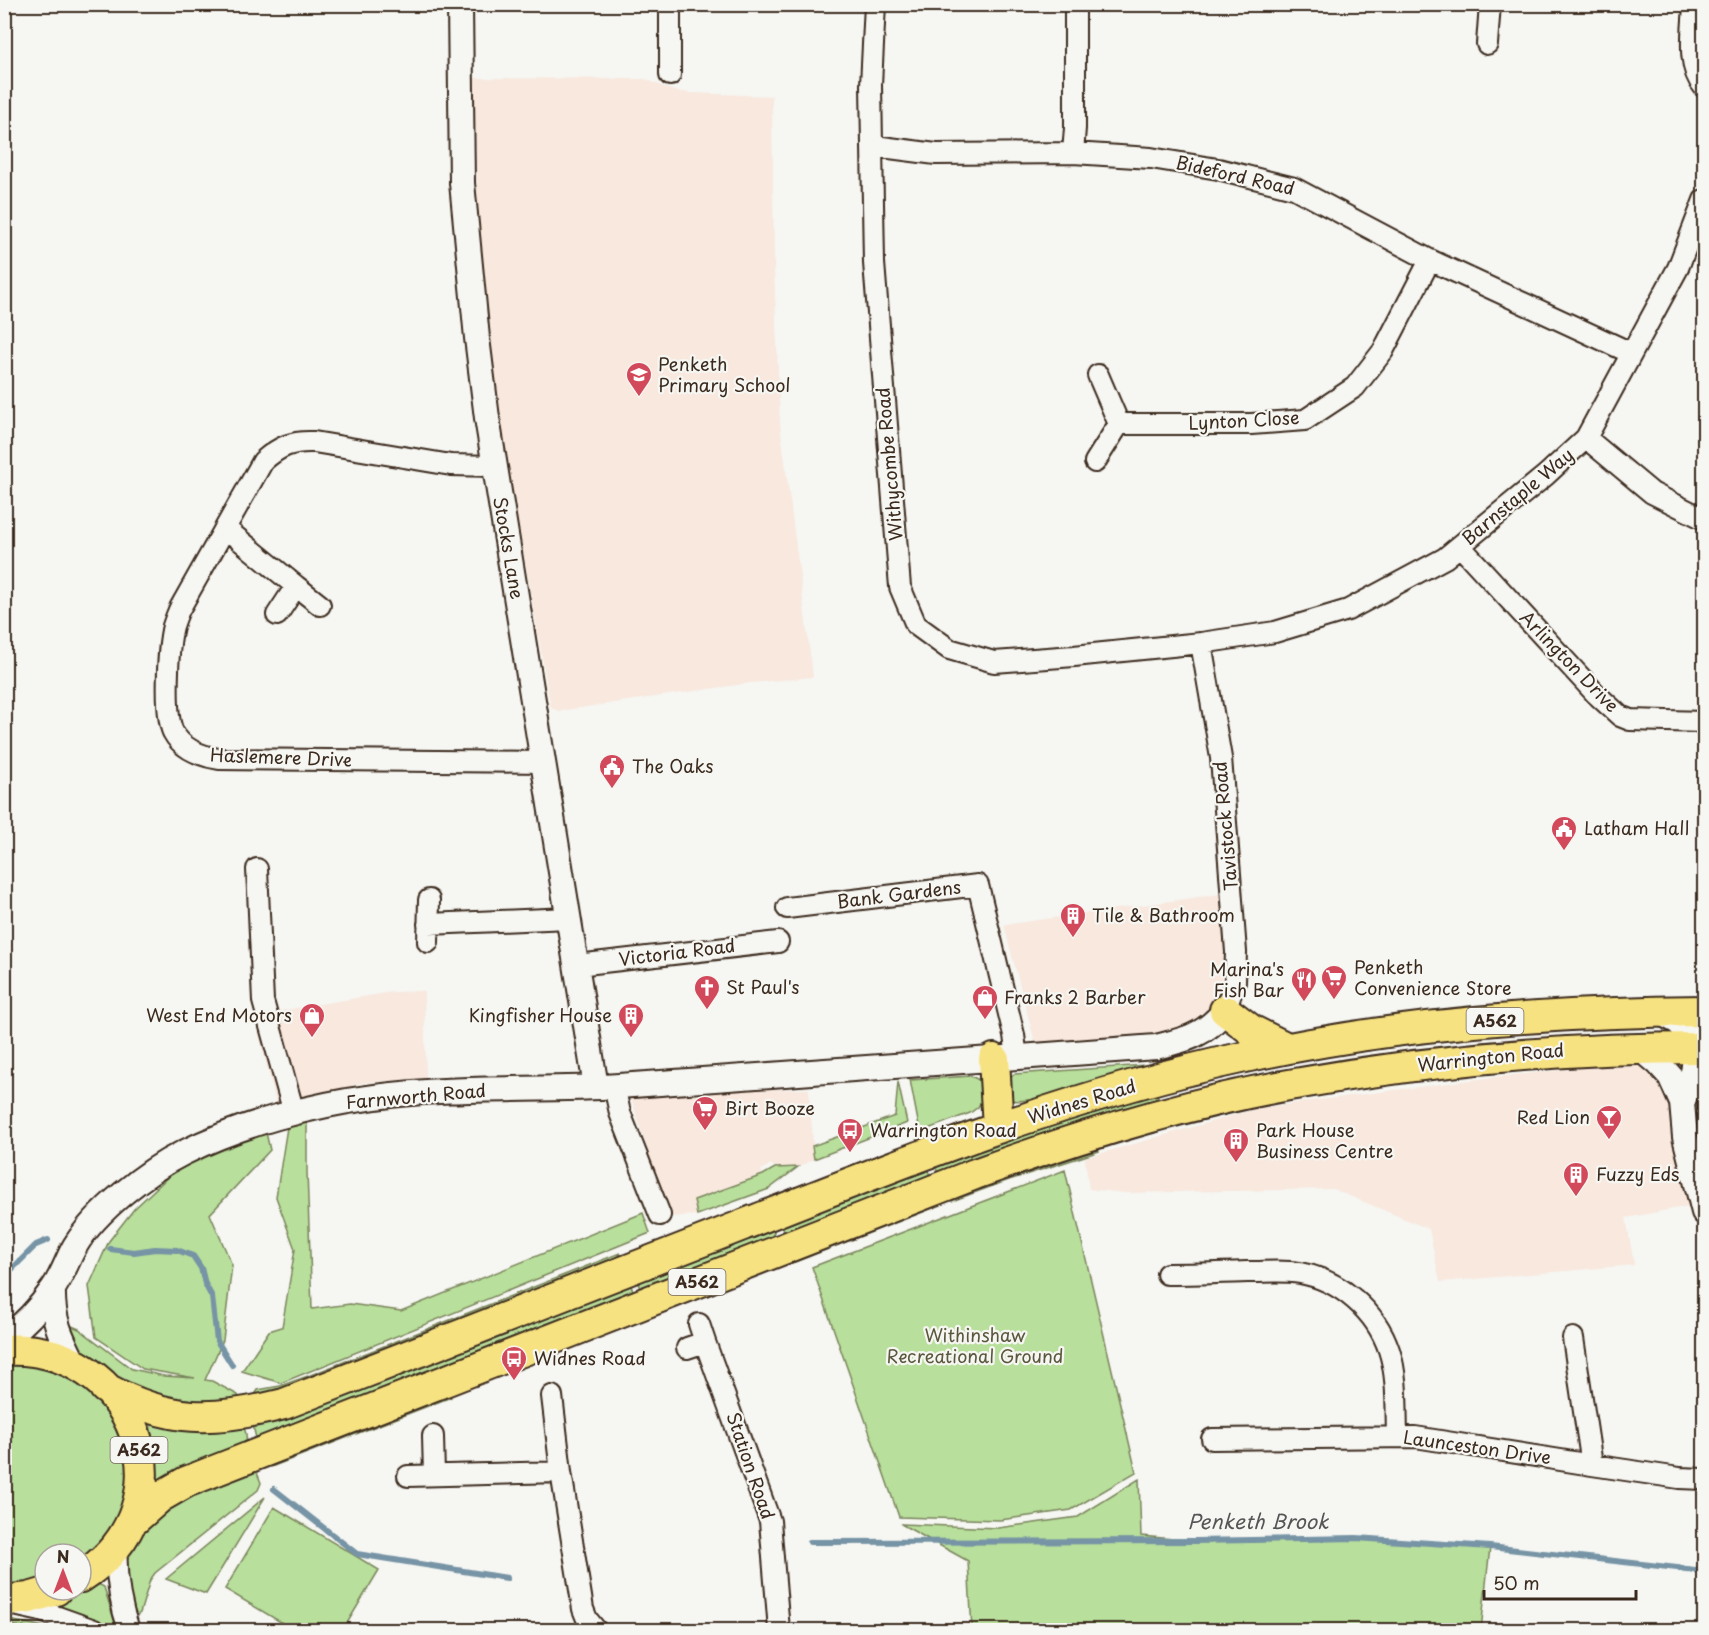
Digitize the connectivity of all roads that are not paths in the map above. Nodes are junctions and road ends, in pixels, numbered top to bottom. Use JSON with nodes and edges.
{"nodes":[{"id":1,"x":460,"y":4,"type":"edge"},
{"id":2,"x":670,"y":4,"type":"edge"},
{"id":3,"x":875,"y":4,"type":"edge"},
{"id":4,"x":1075,"y":4,"type":"edge"},
{"id":5,"x":1490,"y":4,"type":"edge"},
{"id":6,"x":1694,"y":4,"type":"edge"},
{"id":7,"x":1487,"y":44,"type":"dead end"},
{"id":8,"x":670,"y":75,"type":"dead end"},
{"id":9,"x":1704,"y":87,"type":"edge"},
{"id":10,"x":874,"y":146,"type":"junction"},
{"id":11,"x":1073,"y":153,"type":"junction"},
{"id":12,"x":1704,"y":201,"type":"edge"},
{"id":13,"x":1430,"y":260,"type":"junction"},
{"id":14,"x":1631,"y":353,"type":"junction"},
{"id":15,"x":1098,"y":375,"type":"dead end"},
{"id":16,"x":1119,"y":424,"type":"junction"},
{"id":17,"x":1586,"y":438,"type":"junction"},
{"id":18,"x":1095,"y":462,"type":"dead end"},
{"id":19,"x":494,"y":465,"type":"junction"},
{"id":20,"x":1704,"y":519,"type":"edge"},
{"id":21,"x":225,"y":528,"type":"junction"},
{"id":22,"x":1460,"y":546,"type":"junction"},
{"id":23,"x":296,"y":586,"type":"junction"},
{"id":24,"x":320,"y":605,"type":"dead end"},
{"id":25,"x":277,"y":615,"type":"dead end"},
{"id":26,"x":1201,"y":643,"type":"junction"},
{"id":27,"x":1704,"y":722,"type":"edge"},
{"id":28,"x":544,"y":762,"type":"junction"},
{"id":29,"x":256,"y":870,"type":"dead end"},
{"id":30,"x":429,"y":900,"type":"dead end"},
{"id":31,"x":787,"y":908,"type":"dead end"},
{"id":32,"x":569,"y":918,"type":"junction"},
{"id":33,"x":778,"y":942,"type":"dead end"},
{"id":34,"x":577,"y":965,"type":"junction"},
{"id":35,"x":1225,"y":1010,"type":"junction"},
{"id":36,"x":1657,"y":1011,"type":"junction"},
{"id":37,"x":1704,"y":1011,"type":"edge"},
{"id":38,"x":1287,"y":1048,"type":"junction"},
{"id":39,"x":1640,"y":1048,"type":"junction"},
{"id":40,"x":1700,"y":1048,"type":"edge"},
{"id":41,"x":1005,"y":1058,"type":"junction"},
{"id":42,"x":605,"y":1087,"type":"junction"},
{"id":43,"x":1278,"y":1087,"type":"joint"},
{"id":44,"x":1682,"y":1103,"type":"junction"},
{"id":45,"x":294,"y":1113,"type":"junction"},
{"id":46,"x":998,"y":1128,"type":"junction"},
{"id":47,"x":1704,"y":1212,"type":"edge"},
{"id":48,"x":660,"y":1215,"type":"dead end"},
{"id":49,"x":1167,"y":1274,"type":"dead end"},
{"id":50,"x":53,"y":1289,"type":"junction"},
{"id":51,"x":697,"y":1338,"type":"dead end"},
{"id":52,"x":1573,"y":1338,"type":"dead end"},
{"id":53,"x":4,"y":1340,"type":"edge"},
{"id":54,"x":4,"y":1350,"type":"edge"},
{"id":55,"x":75,"y":1365,"type":"junction"},
{"id":56,"x":105,"y":1388,"type":"junction"},
{"id":57,"x":552,"y":1396,"type":"dead end"},
{"id":58,"x":434,"y":1436,"type":"dead end"},
{"id":59,"x":1397,"y":1436,"type":"junction"},
{"id":60,"x":1212,"y":1439,"type":"dead end"},
{"id":61,"x":1592,"y":1465,"type":"junction"},
{"id":62,"x":561,"y":1472,"type":"junction"},
{"id":63,"x":434,"y":1475,"type":"junction"},
{"id":64,"x":408,"y":1476,"type":"dead end"},
{"id":65,"x":1704,"y":1479,"type":"edge"},
{"id":66,"x":125,"y":1532,"type":"junction"},
{"id":67,"x":93,"y":1568,"type":"edge"},
{"id":68,"x":33,"y":1597,"type":"edge"},
{"id":69,"x":4,"y":1602,"type":"edge"},
{"id":70,"x":94,"y":1630,"type":"edge"},
{"id":71,"x":129,"y":1630,"type":"edge"},
{"id":72,"x":596,"y":1630,"type":"edge"},
{"id":73,"x":779,"y":1630,"type":"edge"}],
"edges":[{"from":1,"to":19,"type":"street","name":"Stocks Lane"},
{"from":2,"to":8,"type":"street"},
{"from":3,"to":10,"type":"street","name":"Withycombe Road"},
{"from":4,"to":11,"type":"street"},
{"from":5,"to":7,"type":"street"},
{"from":6,"to":9,"type":"street"},
{"from":10,"to":11,"type":"street","name":"Bideford Road"},
{"from":10,"to":26,"type":"street","name":"Withycombe Road"},
{"from":11,"to":13,"type":"street","name":"Bideford Road"},
{"from":12,"to":14,"type":"street","name":"Barnstaple Way"},
{"from":13,"to":14,"type":"street","name":"Bideford Road"},
{"from":13,"to":16,"type":"street","name":"Lynton Close"},
{"from":14,"to":17,"type":"street","name":"Barnstaple Way"},
{"from":15,"to":16,"type":"street"},
{"from":16,"to":18,"type":"street"},
{"from":17,"to":20,"type":"street"},
{"from":17,"to":22,"type":"street","name":"Barnstaple Way"},
{"from":19,"to":21,"type":"street","name":"Haslemere Drive"},
{"from":19,"to":28,"type":"street","name":"Stocks Lane"},
{"from":21,"to":23,"type":"street"},
{"from":21,"to":28,"type":"street","name":"Haslemere Drive"},
{"from":22,"to":26,"type":"street","name":"Barnstaple Way"},
{"from":22,"to":27,"type":"street","name":"Arlington Drive"},
{"from":23,"to":24,"type":"street"},
{"from":23,"to":25,"type":"street"},
{"from":26,"to":35,"type":"street","name":"Tavistock Road"},
{"from":28,"to":32,"type":"street","name":"Stocks Lane"},
{"from":29,"to":45,"type":"street"},
{"from":30,"to":32,"type":"street"},
{"from":31,"to":41,"type":"street","name":"Bank Gardens"},
{"from":32,"to":34,"type":"street","name":"Stocks Lane"},
{"from":33,"to":34,"type":"street","name":"Victoria Road"},
{"from":34,"to":42,"type":"street","name":"Stocks Lane"},
{"from":35,"to":38,"type":"main road"},
{"from":35,"to":41,"type":"street"},
{"from":36,"to":37,"type":"main road","name":"Warrington Road","number":"A562"},
{"from":36,"to":38,"type":"main road","name":"Warrington Road","number":"A562"},
{"from":36,"to":40,"type":"street"},
{"from":38,"to":46,"type":"main road","name":"Widnes Road","number":"A562"},
{"from":39,"to":40,"type":"main road","name":"Warrington Road","number":"A562"},
{"from":39,"to":43,"type":"main road","name":"Warrington Road","number":"A562"},
{"from":39,"to":44,"type":"street"},
{"from":40,"to":44,"type":"street"},
{"from":41,"to":42,"type":"street"},
{"from":41,"to":46,"type":"main road"},
{"from":42,"to":45,"type":"street","name":"Farnworth Road"},
{"from":42,"to":48,"type":"street"},
{"from":43,"to":66,"type":"main road","name":"Widnes Road","number":"A562"},
{"from":44,"to":47,"type":"street"},
{"from":45,"to":50,"type":"street","name":"Farnworth Road"},
{"from":46,"to":56,"type":"main road","name":"Widnes Road","number":"A562"},
{"from":49,"to":59,"type":"street"},
{"from":50,"to":53,"type":"street","name":"Farnworth Road"},
{"from":50,"to":55,"type":"street"},
{"from":51,"to":73,"type":"street","name":"Station Road"},
{"from":52,"to":61,"type":"street"},
{"from":54,"to":55,"type":"main road","number":"A562"},
{"from":55,"to":56,"type":"main road","number":"A562"},
{"from":56,"to":66,"type":"main road","number":"A562"},
{"from":57,"to":62,"type":"street"},
{"from":58,"to":63,"type":"street"},
{"from":59,"to":60,"type":"street","name":"Launceston Drive"},
{"from":59,"to":61,"type":"street","name":"Launceston Drive"},
{"from":61,"to":65,"type":"street","name":"Launceston Drive"},
{"from":62,"to":63,"type":"street"},
{"from":62,"to":72,"type":"street"},
{"from":63,"to":64,"type":"street"},
{"from":66,"to":67,"type":"main road","number":"A562"},
{"from":66,"to":71,"type":"street"},
{"from":68,"to":69,"type":"main road"},
{"from":69,"to":70,"type":"street"}]}
